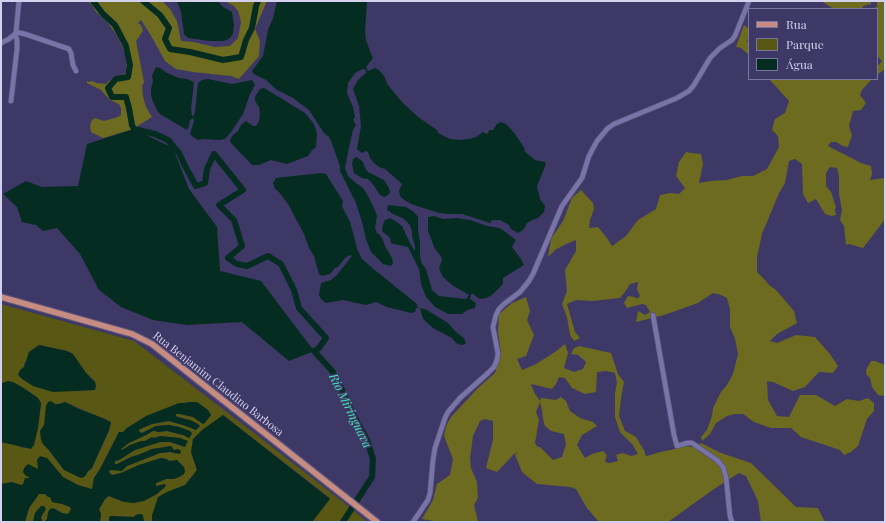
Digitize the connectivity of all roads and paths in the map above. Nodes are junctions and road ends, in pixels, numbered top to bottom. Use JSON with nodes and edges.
{"nodes":[{"id":1,"x":19,"y":1,"type":"edge"},
{"id":2,"x":749,"y":1,"type":"edge"},
{"id":3,"x":16,"y":33,"type":"junction"},
{"id":4,"x":1,"y":43,"type":"edge"},
{"id":5,"x":76,"y":71,"type":"dead end"},
{"id":6,"x":11,"y":101,"type":"dead end"},
{"id":7,"x":1,"y":297,"type":"edge"},
{"id":8,"x":653,"y":315,"type":"dead end"},
{"id":9,"x":377,"y":522,"type":"edge"},
{"id":10,"x":413,"y":522,"type":"edge"},
{"id":11,"x":732,"y":522,"type":"edge"}],
"edges":[{"from":1,"to":3,"type":"street"},
{"from":2,"to":10,"type":"street"},
{"from":3,"to":4,"type":"street"},
{"from":3,"to":5,"type":"street"},
{"from":3,"to":6,"type":"street"},
{"from":7,"to":9,"type":"main road","name":"Rua Benjamim Claudino Barbosa"},
{"from":8,"to":11,"type":"street"}]}
